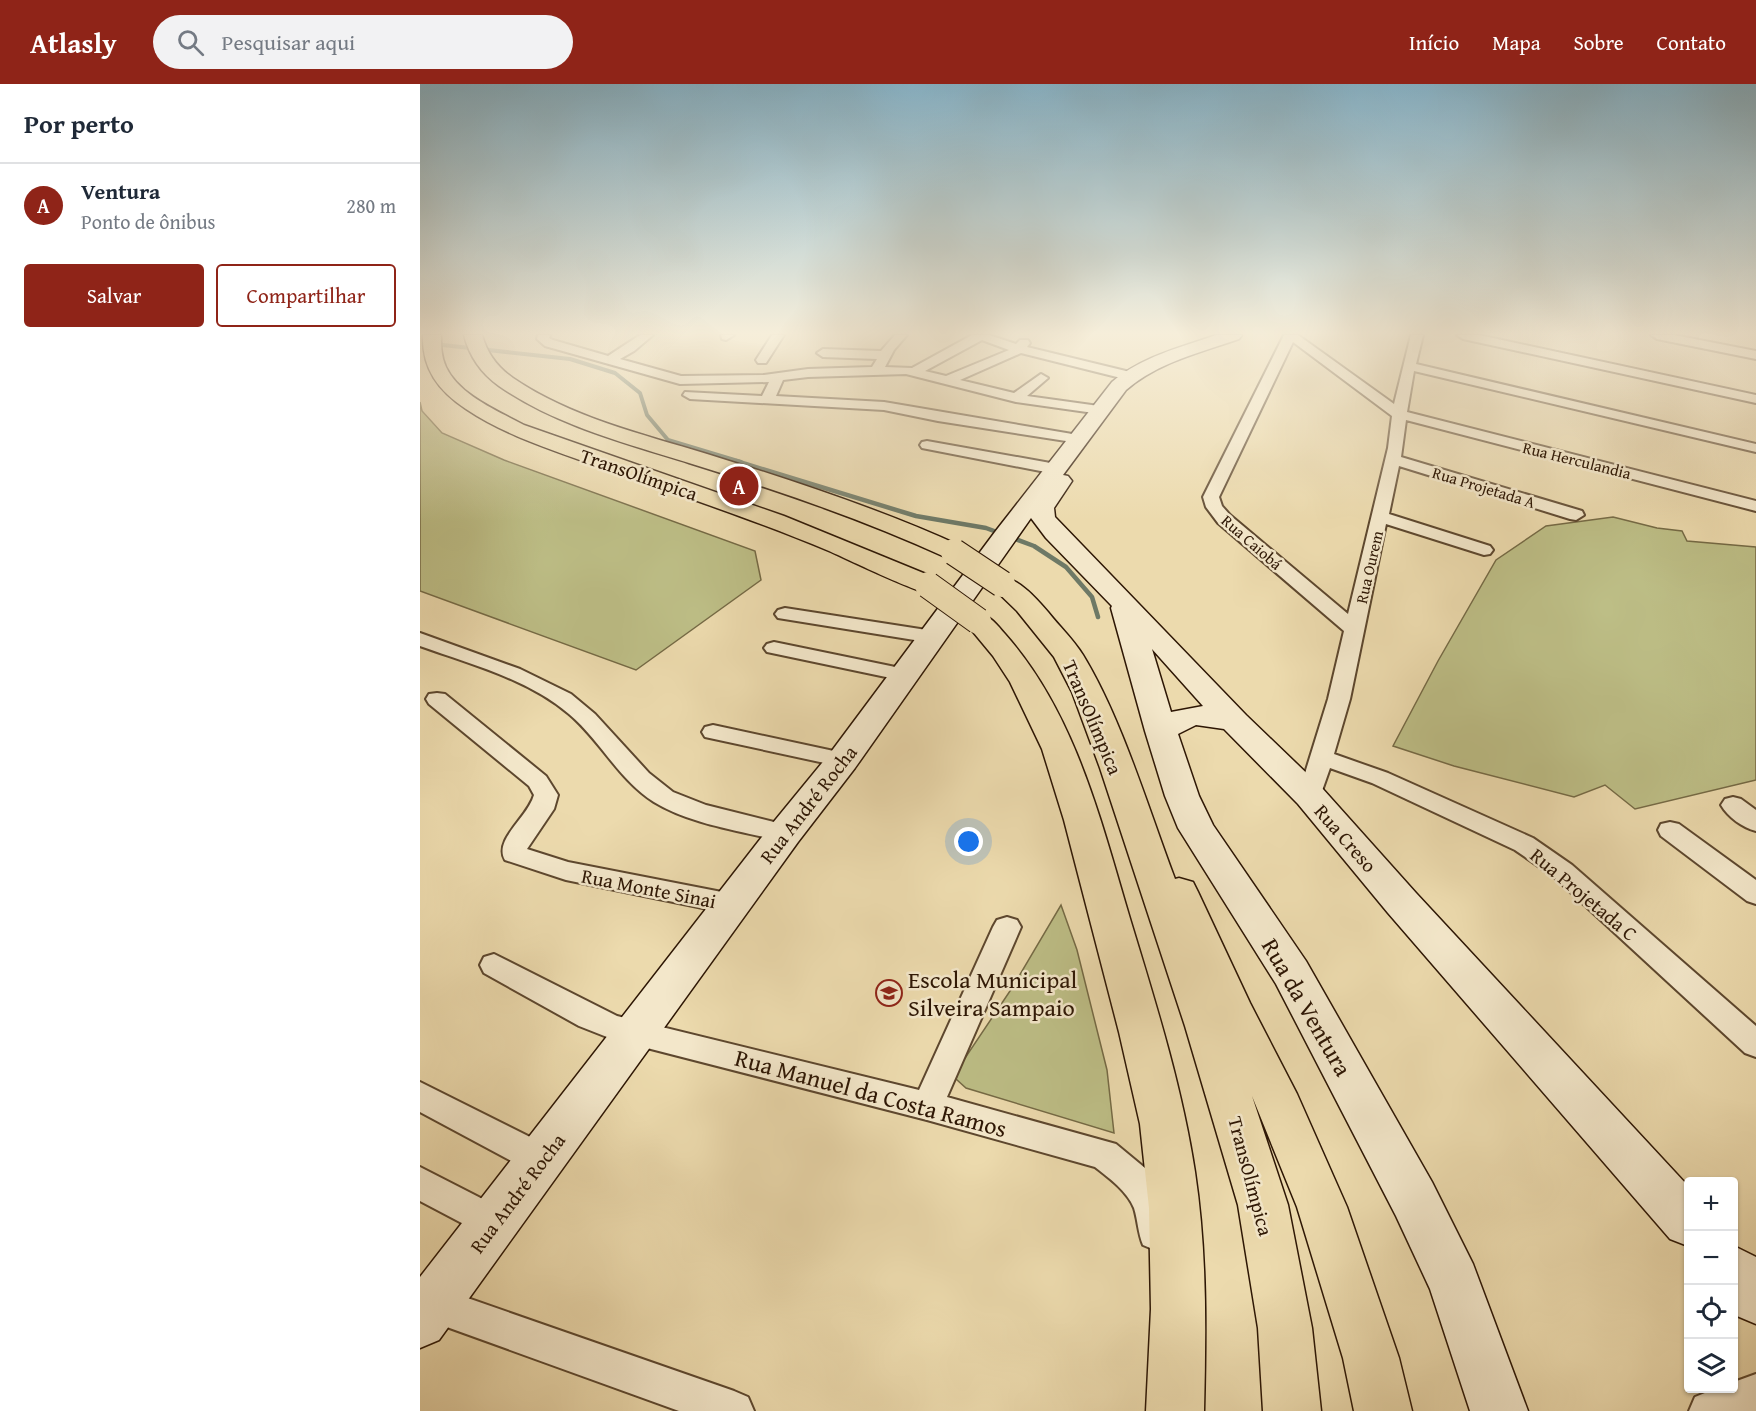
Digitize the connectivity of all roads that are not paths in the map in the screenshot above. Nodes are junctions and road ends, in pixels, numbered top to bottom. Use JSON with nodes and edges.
{"nodes":[{"id":1,"x":464,"y":397,"type":"edge"},
{"id":2,"x":532,"y":397,"type":"edge"},
{"id":3,"x":726,"y":397,"type":"edge"},
{"id":4,"x":768,"y":397,"type":"edge"},
{"id":5,"x":1012,"y":397,"type":"edge"},
{"id":6,"x":1112,"y":397,"type":"edge"},
{"id":7,"x":1260,"y":397,"type":"edge"},
{"id":8,"x":1375,"y":397,"type":"edge"},
{"id":9,"x":1402,"y":397,"type":"edge"},
{"id":10,"x":1540,"y":397,"type":"edge"},
{"id":11,"x":1016,"y":398,"type":"joint"},
{"id":12,"x":766,"y":400,"type":"junction"},
{"id":13,"x":1101,"y":410,"type":"junction"},
{"id":14,"x":1398,"y":414,"type":"junction"},
{"id":15,"x":927,"y":445,"type":"dead end"},
{"id":16,"x":1756,"y":448,"type":"edge"},
{"id":17,"x":1068,"y":453,"type":"junction"},
{"id":18,"x":1392,"y":459,"type":"junction"},
{"id":19,"x":1756,"y":506,"type":"edge"},
{"id":20,"x":1576,"y":515,"type":"dead end"},
{"id":21,"x":1380,"y":518,"type":"junction"},
{"id":22,"x":1484,"y":550,"type":"dead end"},
{"id":23,"x":1003,"y":552,"type":"junction"},
{"id":24,"x":1123,"y":601,"type":"junction"},
{"id":25,"x":785,"y":614,"type":"dead end"},
{"id":26,"x":1354,"y":629,"type":"junction"},
{"id":27,"x":933,"y":637,"type":"junction"},
{"id":28,"x":420,"y":639,"type":"edge"},
{"id":29,"x":774,"y":648,"type":"dead end"},
{"id":30,"x":905,"y":675,"type":"junction"},
{"id":31,"x":437,"y":699,"type":"dead end"},
{"id":32,"x":1235,"y":722,"type":"junction"},
{"id":33,"x":1161,"y":731,"type":"junction"},
{"id":34,"x":713,"y":732,"type":"dead end"},
{"id":35,"x":1321,"y":758,"type":"junction"},
{"id":36,"x":843,"y":760,"type":"junction"},
{"id":37,"x":1125,"y":792,"type":"junction"},
{"id":38,"x":1310,"y":796,"type":"junction"},
{"id":39,"x":1733,"y":806,"type":"dead end"},
{"id":40,"x":1756,"y":823,"type":"edge"},
{"id":41,"x":1670,"y":830,"type":"dead end"},
{"id":42,"x":786,"y":833,"type":"junction"},
{"id":43,"x":1756,"y":894,"type":"edge"},
{"id":44,"x":732,"y":904,"type":"junction"},
{"id":45,"x":1007,"y":927,"type":"dead end"},
{"id":46,"x":494,"y":965,"type":"dead end"},
{"id":47,"x":638,"y":1032,"type":"junction"},
{"id":48,"x":1756,"y":1044,"type":"edge"},
{"id":49,"x":420,"y":1096,"type":"edge"},
{"id":50,"x":927,"y":1106,"type":"junction"},
{"id":51,"x":542,"y":1160,"type":"junction"},
{"id":52,"x":420,"y":1183,"type":"edge"},
{"id":53,"x":1684,"y":1216,"type":"edge"},
{"id":54,"x":494,"y":1223,"type":"junction"},
{"id":55,"x":1738,"y":1277,"type":"edge"},
{"id":56,"x":1756,"y":1297,"type":"edge"},
{"id":57,"x":426,"y":1313,"type":"edge"},
{"id":58,"x":1756,"y":1393,"type":"edge"},
{"id":59,"x":734,"y":1411,"type":"edge"},
{"id":60,"x":1153,"y":1411,"type":"edge"},
{"id":61,"x":1175,"y":1411,"type":"edge"},
{"id":62,"x":1292,"y":1411,"type":"edge"},
{"id":63,"x":1383,"y":1411,"type":"edge"},
{"id":64,"x":1499,"y":1411,"type":"edge"},
{"id":65,"x":1709,"y":1411,"type":"edge"}],
"edges":[{"from":1,"to":61,"type":"highway","name":"TransOlímpica","bridge":true},
{"from":2,"to":23,"type":"highway","name":"TransOlímpica","bridge":true},
{"from":3,"to":12,"type":"street"},
{"from":4,"to":12,"type":"street"},
{"from":5,"to":11,"type":"street"},
{"from":6,"to":13,"type":"street","name":"Rua André Rocha"},
{"from":7,"to":26,"type":"street","name":"Rua Caiobá"},
{"from":8,"to":14,"type":"street"},
{"from":9,"to":14,"type":"street","name":"Rua Ourem"},
{"from":10,"to":16,"type":"street"},
{"from":11,"to":13,"type":"street"},
{"from":12,"to":17,"type":"street"},
{"from":13,"to":17,"type":"street","name":"Rua André Rocha"},
{"from":14,"to":18,"type":"street","name":"Rua Ourem"},
{"from":14,"to":19,"type":"street","name":"Rua Herculandia"},
{"from":15,"to":17,"type":"street"},
{"from":17,"to":23,"type":"street","name":"Rua André Rocha"},
{"from":17,"to":24,"type":"street","name":"Rua Creso"},
{"from":18,"to":20,"type":"street","name":"Rua Projetada A"},
{"from":18,"to":21,"type":"street","name":"Rua Ourem"},
{"from":21,"to":22,"type":"street"},
{"from":21,"to":26,"type":"street","name":"Rua Ourem"},
{"from":23,"to":27,"type":"street","name":"Rua André Rocha"},
{"from":23,"to":37,"type":"highway","name":"TransOlímpica"},
{"from":24,"to":32,"type":"street","name":"Rua Creso"},
{"from":24,"to":33,"type":"street","name":"Rua da Ventura"},
{"from":25,"to":27,"type":"street"},
{"from":26,"to":35,"type":"street","name":"Rua Ourem"},
{"from":27,"to":30,"type":"street","name":"Rua André Rocha"},
{"from":28,"to":42,"type":"street"},
{"from":29,"to":30,"type":"street"},
{"from":30,"to":36,"type":"street","name":"Rua André Rocha"},
{"from":31,"to":44,"type":"street","name":"Rua Monte Sinai"},
{"from":32,"to":33,"type":"street"},
{"from":32,"to":38,"type":"street","name":"Rua Creso"},
{"from":33,"to":64,"type":"street","name":"Rua da Ventura"},
{"from":34,"to":36,"type":"street"},
{"from":35,"to":38,"type":"street","name":"Rua Ourem"},
{"from":35,"to":48,"type":"street","name":"Rua Projetada C"},
{"from":36,"to":42,"type":"street","name":"Rua André Rocha"},
{"from":37,"to":62,"type":"highway","name":"TransOlímpica"},
{"from":37,"to":63,"type":"highway"},
{"from":38,"to":53,"type":"street","name":"Rua Creso"},
{"from":39,"to":40,"type":"street"},
{"from":41,"to":43,"type":"street"},
{"from":42,"to":44,"type":"street","name":"Rua André Rocha"},
{"from":44,"to":47,"type":"street","name":"Rua André Rocha"},
{"from":45,"to":50,"type":"street"},
{"from":46,"to":47,"type":"street","name":"Rua Manuel da Costa Ramos"},
{"from":47,"to":50,"type":"street","name":"Rua Manuel da Costa Ramos"},
{"from":47,"to":51,"type":"street","name":"Rua André Rocha"},
{"from":49,"to":51,"type":"street"},
{"from":50,"to":60,"type":"street","name":"Rua Manuel da Costa Ramos"},
{"from":51,"to":54,"type":"street","name":"Rua André Rocha"},
{"from":52,"to":54,"type":"street"},
{"from":54,"to":57,"type":"street","name":"Rua André Rocha"},
{"from":55,"to":56,"type":"street"},
{"from":57,"to":59,"type":"street"},
{"from":58,"to":65,"type":"street"}]}
